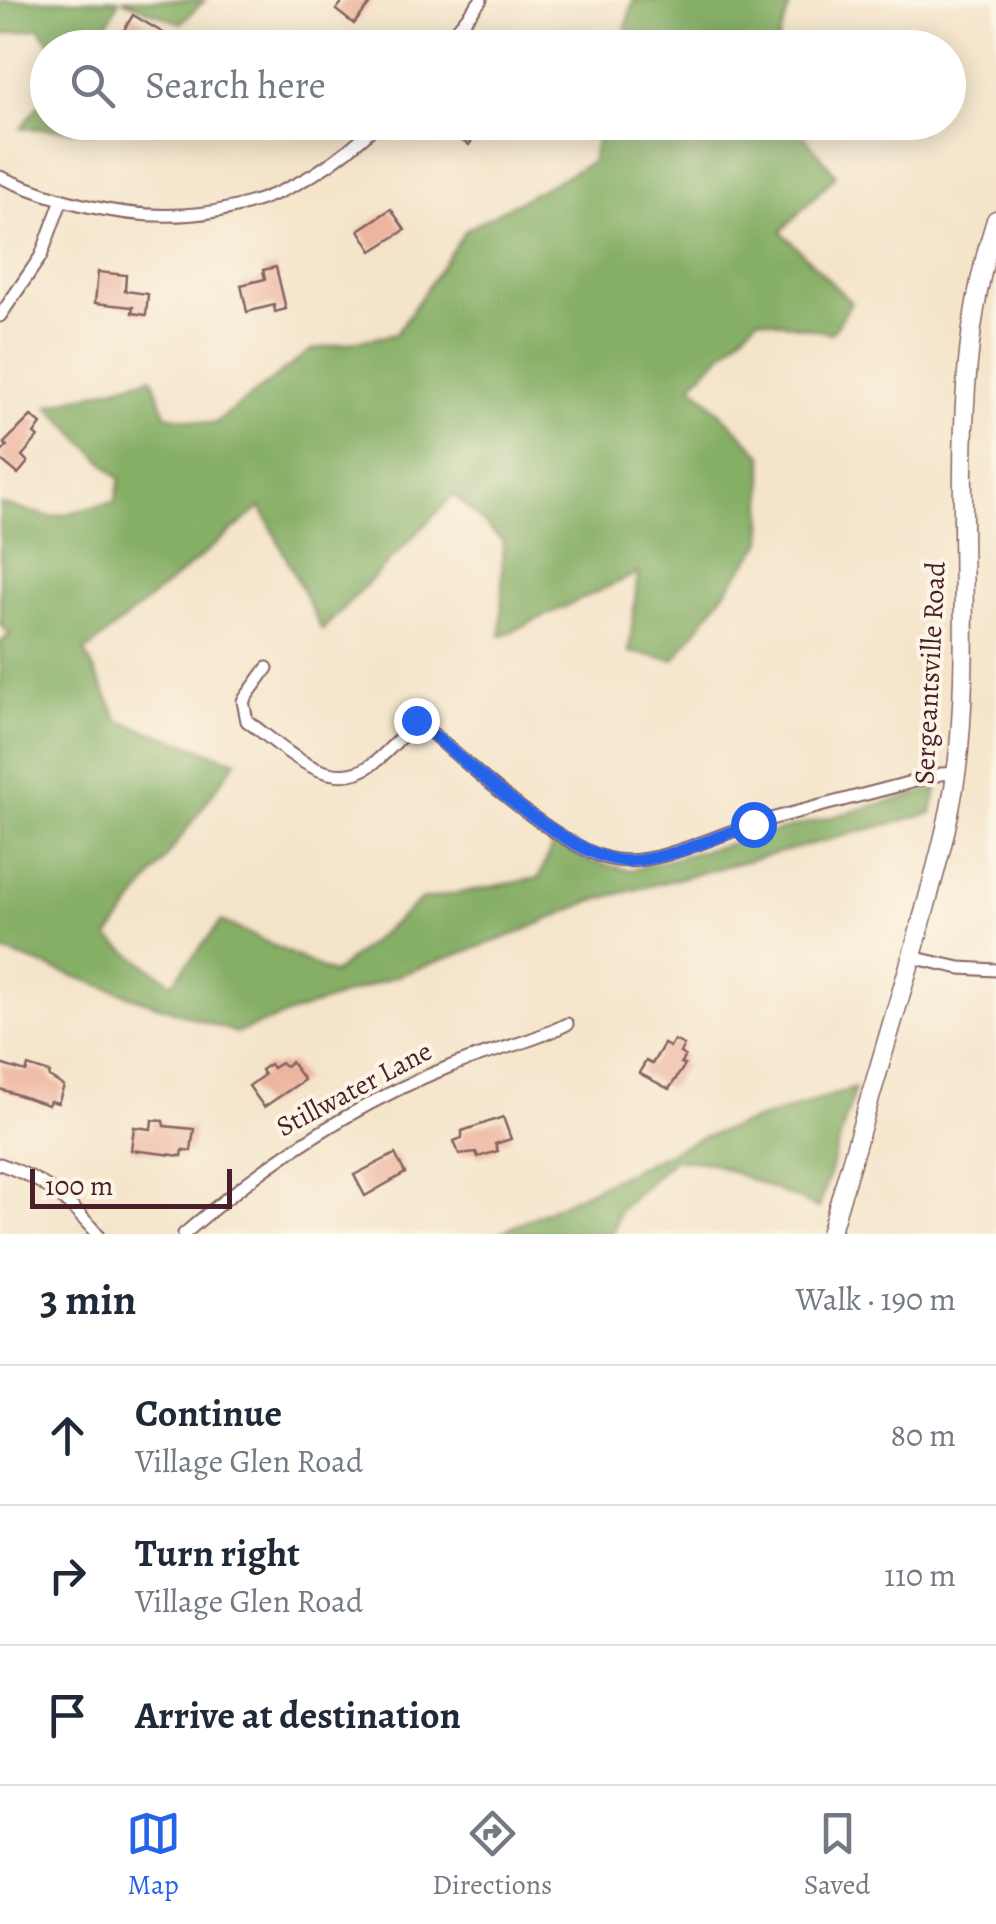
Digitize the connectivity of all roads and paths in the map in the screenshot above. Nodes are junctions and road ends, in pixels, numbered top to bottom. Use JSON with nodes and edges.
{"nodes":[{"id":1,"x":481,"y":0,"type":"edge"},
{"id":2,"x":457,"y":30,"type":"edge"},
{"id":3,"x":360,"y":140,"type":"edge"},
{"id":4,"x":0,"y":177,"type":"edge"},
{"id":5,"x":62,"y":202,"type":"junction"},
{"id":6,"x":996,"y":220,"type":"edge"},
{"id":7,"x":0,"y":316,"type":"edge"},
{"id":8,"x":267,"y":668,"type":"dead end"},
{"id":9,"x":956,"y":773,"type":"junction"},
{"id":10,"x":911,"y":957,"type":"junction"},
{"id":11,"x":996,"y":970,"type":"edge"},
{"id":12,"x":567,"y":1024,"type":"dead end"},
{"id":13,"x":0,"y":1164,"type":"edge"},
{"id":14,"x":97,"y":1234,"type":"edge"},
{"id":15,"x":184,"y":1234,"type":"edge"},
{"id":16,"x":830,"y":1234,"type":"edge"}],
"edges":[{"from":1,"to":2,"type":"street"},
{"from":3,"to":5,"type":"street"},
{"from":4,"to":5,"type":"street"},
{"from":5,"to":7,"type":"street"},
{"from":6,"to":9,"type":"main road","name":"Sergeantsville Road"},
{"from":8,"to":9,"type":"street"},
{"from":9,"to":10,"type":"main road","name":"Sergeantsville Road"},
{"from":10,"to":11,"type":"street"},
{"from":10,"to":16,"type":"main road","name":"Sergeantsville Road"},
{"from":12,"to":15,"type":"street","name":"Stillwater Lane"},
{"from":13,"to":14,"type":"street"}]}
